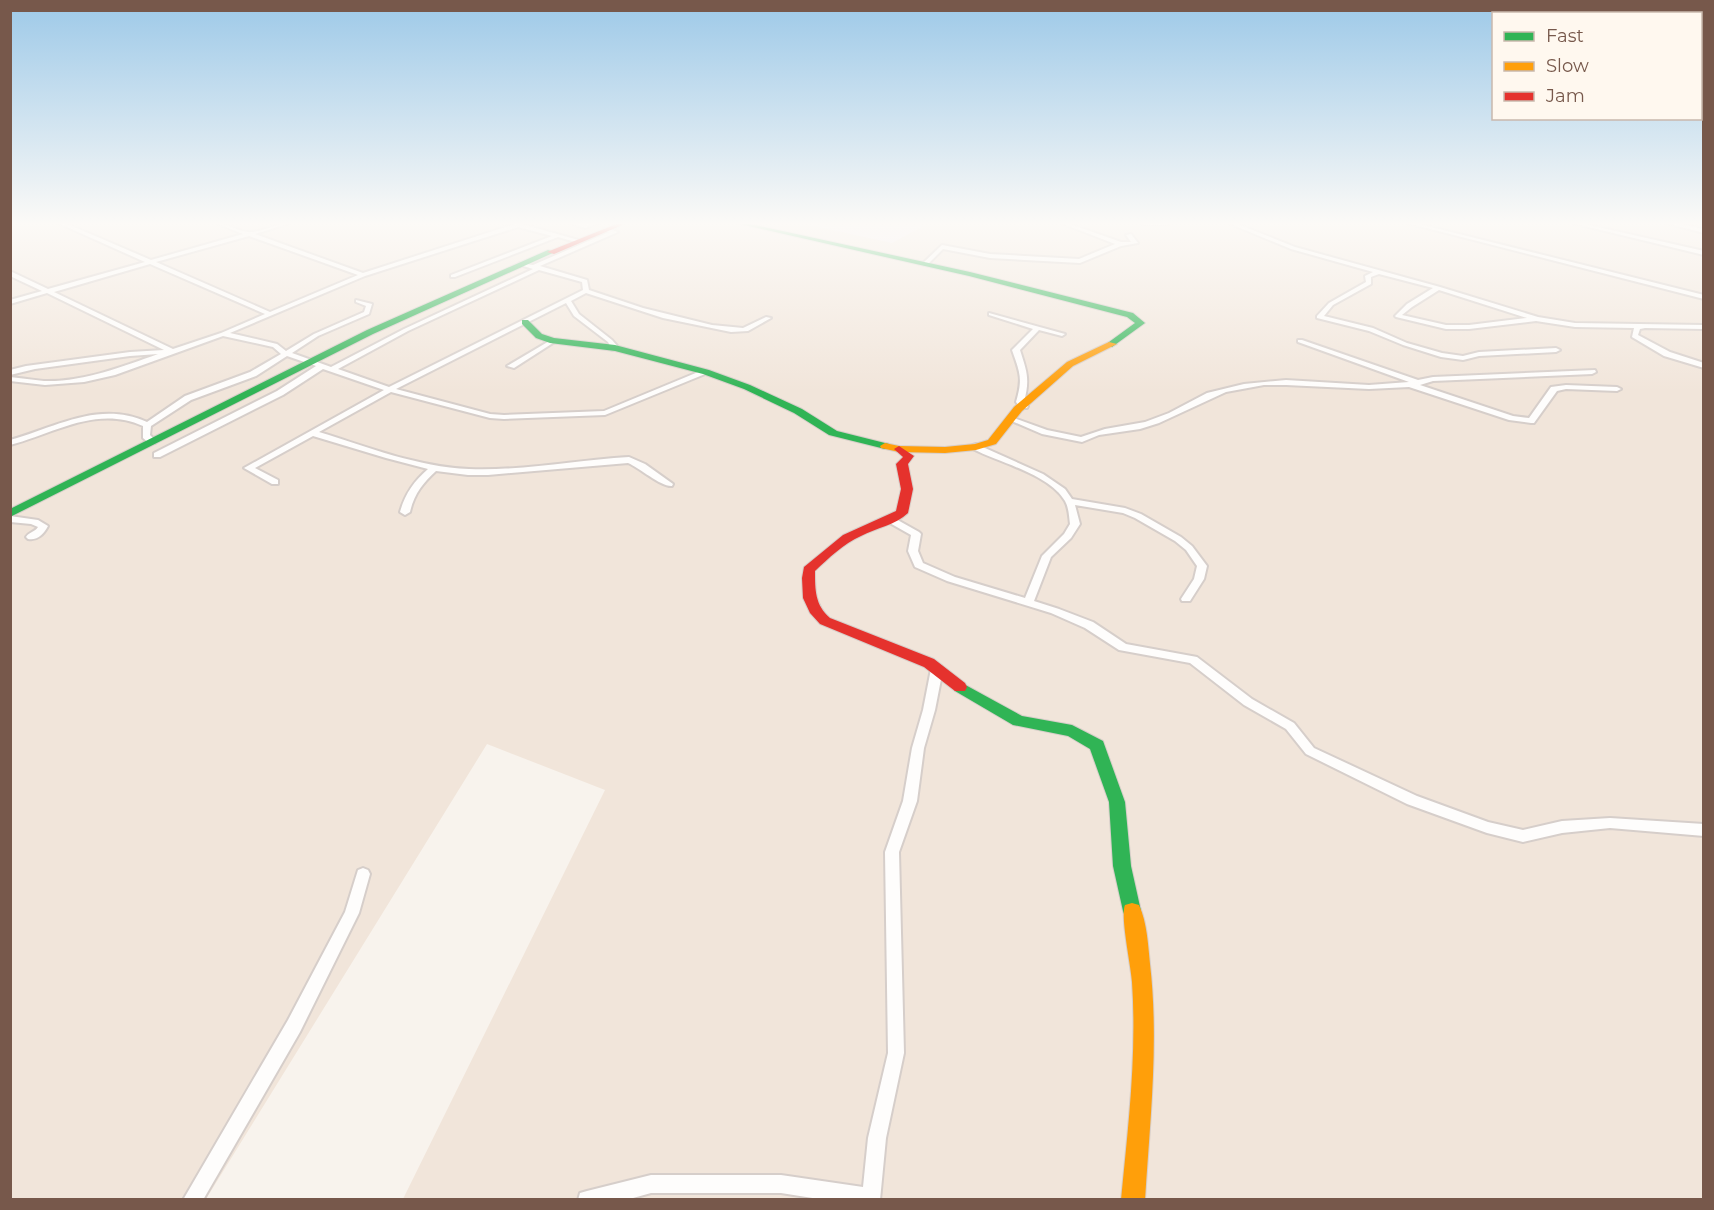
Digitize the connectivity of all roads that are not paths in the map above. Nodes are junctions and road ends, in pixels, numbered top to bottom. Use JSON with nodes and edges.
{"nodes":[{"id":1,"x":24,"y":279,"type":"edge"},
{"id":2,"x":89,"y":279,"type":"edge"},
{"id":3,"x":187,"y":279,"type":"edge"},
{"id":4,"x":352,"y":279,"type":"edge"},
{"id":5,"x":499,"y":279,"type":"edge"},
{"id":6,"x":505,"y":279,"type":"edge"},
{"id":7,"x":583,"y":279,"type":"edge"},
{"id":8,"x":987,"y":279,"type":"edge"},
{"id":9,"x":1368,"y":279,"type":"edge"},
{"id":10,"x":1406,"y":279,"type":"edge"},
{"id":11,"x":1634,"y":279,"type":"edge"},
{"id":12,"x":1438,"y":288,"type":"junction"},
{"id":13,"x":48,"y":291,"type":"junction"},
{"id":14,"x":586,"y":291,"type":"junction"},
{"id":15,"x":1704,"y":297,"type":"edge"},
{"id":16,"x":358,"y":301,"type":"dead end"},
{"id":17,"x":567,"y":301,"type":"junction"},
{"id":18,"x":10,"y":302,"type":"edge"},
{"id":19,"x":268,"y":314,"type":"junction"},
{"id":20,"x":991,"y":314,"type":"dead end"},
{"id":21,"x":768,"y":318,"type":"dead end"},
{"id":22,"x":1537,"y":319,"type":"junction"},
{"id":23,"x":525,"y":322,"type":"junction"},
{"id":24,"x":1646,"y":326,"type":"junction"},
{"id":25,"x":1704,"y":327,"type":"edge"},
{"id":26,"x":1038,"y":328,"type":"junction"},
{"id":27,"x":223,"y":334,"type":"junction"},
{"id":28,"x":1062,"y":334,"type":"dead end"},
{"id":29,"x":1300,"y":340,"type":"dead end"},
{"id":30,"x":552,"y":341,"type":"junction"},
{"id":31,"x":615,"y":348,"type":"junction"},
{"id":32,"x":1556,"y":350,"type":"dead end"},
{"id":33,"x":174,"y":351,"type":"junction"},
{"id":34,"x":284,"y":353,"type":"junction"},
{"id":35,"x":316,"y":364,"type":"junction"},
{"id":36,"x":511,"y":366,"type":"dead end"},
{"id":37,"x":1704,"y":366,"type":"edge"},
{"id":38,"x":331,"y":370,"type":"junction"},
{"id":39,"x":706,"y":372,"type":"junction"},
{"id":40,"x":1592,"y":372,"type":"dead end"},
{"id":41,"x":10,"y":373,"type":"edge"},
{"id":42,"x":10,"y":379,"type":"edge"},
{"id":43,"x":1416,"y":384,"type":"junction"},
{"id":44,"x":1617,"y":389,"type":"dead end"},
{"id":45,"x":391,"y":390,"type":"junction"},
{"id":46,"x":1024,"y":406,"type":"junction"},
{"id":47,"x":1011,"y":419,"type":"junction"},
{"id":48,"x":147,"y":425,"type":"junction"},
{"id":49,"x":312,"y":433,"type":"junction"},
{"id":50,"x":152,"y":441,"type":"junction"},
{"id":51,"x":10,"y":442,"type":"edge"},
{"id":52,"x":976,"y":447,"type":"junction"},
{"id":53,"x":899,"y":449,"type":"junction"},
{"id":54,"x":157,"y":455,"type":"dead end"},
{"id":55,"x":434,"y":468,"type":"junction"},
{"id":56,"x":275,"y":482,"type":"dead end"},
{"id":57,"x":669,"y":484,"type":"dead end"},
{"id":58,"x":1070,"y":501,"type":"junction"},
{"id":59,"x":405,"y":512,"type":"dead end"},
{"id":60,"x":10,"y":516,"type":"edge"},
{"id":61,"x":891,"y":520,"type":"junction"},
{"id":62,"x":31,"y":537,"type":"dead end"},
{"id":63,"x":1186,"y":599,"type":"dead end"},
{"id":64,"x":1028,"y":603,"type":"junction"},
{"id":65,"x":937,"y":669,"type":"junction"},
{"id":66,"x":1704,"y":830,"type":"edge"},
{"id":67,"x":363,"y":874,"type":"dead end"},
{"id":68,"x":871,"y":1198,"type":"edge"},
{"id":69,"x":192,"y":1200,"type":"edge"},
{"id":70,"x":587,"y":1200,"type":"edge"},
{"id":71,"x":1133,"y":1200,"type":"edge"}],
"edges":[{"from":1,"to":13,"type":"street"},
{"from":2,"to":13,"type":"street"},
{"from":3,"to":19,"type":"street"},
{"from":4,"to":19,"type":"street"},
{"from":5,"to":35,"type":"street"},
{"from":6,"to":38,"type":"street"},
{"from":7,"to":14,"type":"street"},
{"from":8,"to":46,"type":"street"},
{"from":9,"to":32,"type":"street"},
{"from":10,"to":12,"type":"street"},
{"from":11,"to":15,"type":"street"},
{"from":12,"to":22,"type":"street"},
{"from":12,"to":22,"type":"street"},
{"from":13,"to":18,"type":"street"},
{"from":13,"to":33,"type":"street"},
{"from":14,"to":17,"type":"street"},
{"from":14,"to":21,"type":"street"},
{"from":16,"to":34,"type":"street"},
{"from":17,"to":23,"type":"street"},
{"from":17,"to":31,"type":"street"},
{"from":19,"to":27,"type":"street"},
{"from":20,"to":26,"type":"street"},
{"from":22,"to":24,"type":"street"},
{"from":23,"to":30,"type":"street"},
{"from":23,"to":45,"type":"street"},
{"from":24,"to":25,"type":"street"},
{"from":24,"to":37,"type":"street"},
{"from":26,"to":28,"type":"street"},
{"from":26,"to":46,"type":"street"},
{"from":27,"to":33,"type":"street"},
{"from":27,"to":34,"type":"street"},
{"from":29,"to":43,"type":"street"},
{"from":30,"to":31,"type":"street"},
{"from":30,"to":36,"type":"street"},
{"from":31,"to":39,"type":"street"},
{"from":33,"to":41,"type":"street"},
{"from":33,"to":42,"type":"street"},
{"from":34,"to":35,"type":"street"},
{"from":34,"to":48,"type":"street"},
{"from":35,"to":38,"type":"street"},
{"from":35,"to":50,"type":"street"},
{"from":35,"to":54,"type":"street"},
{"from":38,"to":45,"type":"street"},
{"from":39,"to":45,"type":"street"},
{"from":39,"to":53,"type":"street"},
{"from":40,"to":43,"type":"street"},
{"from":43,"to":44,"type":"street"},
{"from":43,"to":47,"type":"street"},
{"from":45,"to":49,"type":"street"},
{"from":46,"to":47,"type":"street"},
{"from":47,"to":52,"type":"street"},
{"from":48,"to":50,"type":"street"},
{"from":48,"to":51,"type":"street"},
{"from":49,"to":55,"type":"street"},
{"from":49,"to":56,"type":"street"},
{"from":50,"to":60,"type":"street"},
{"from":52,"to":53,"type":"street"},
{"from":52,"to":58,"type":"street"},
{"from":53,"to":61,"type":"street"},
{"from":55,"to":57,"type":"street"},
{"from":55,"to":59,"type":"street"},
{"from":58,"to":63,"type":"street"},
{"from":58,"to":64,"type":"street"},
{"from":60,"to":62,"type":"street"},
{"from":61,"to":64,"type":"street"},
{"from":61,"to":65,"type":"street"},
{"from":64,"to":66,"type":"street"},
{"from":65,"to":68,"type":"street"},
{"from":65,"to":71,"type":"street"},
{"from":67,"to":69,"type":"street"},
{"from":68,"to":70,"type":"street"}]}
